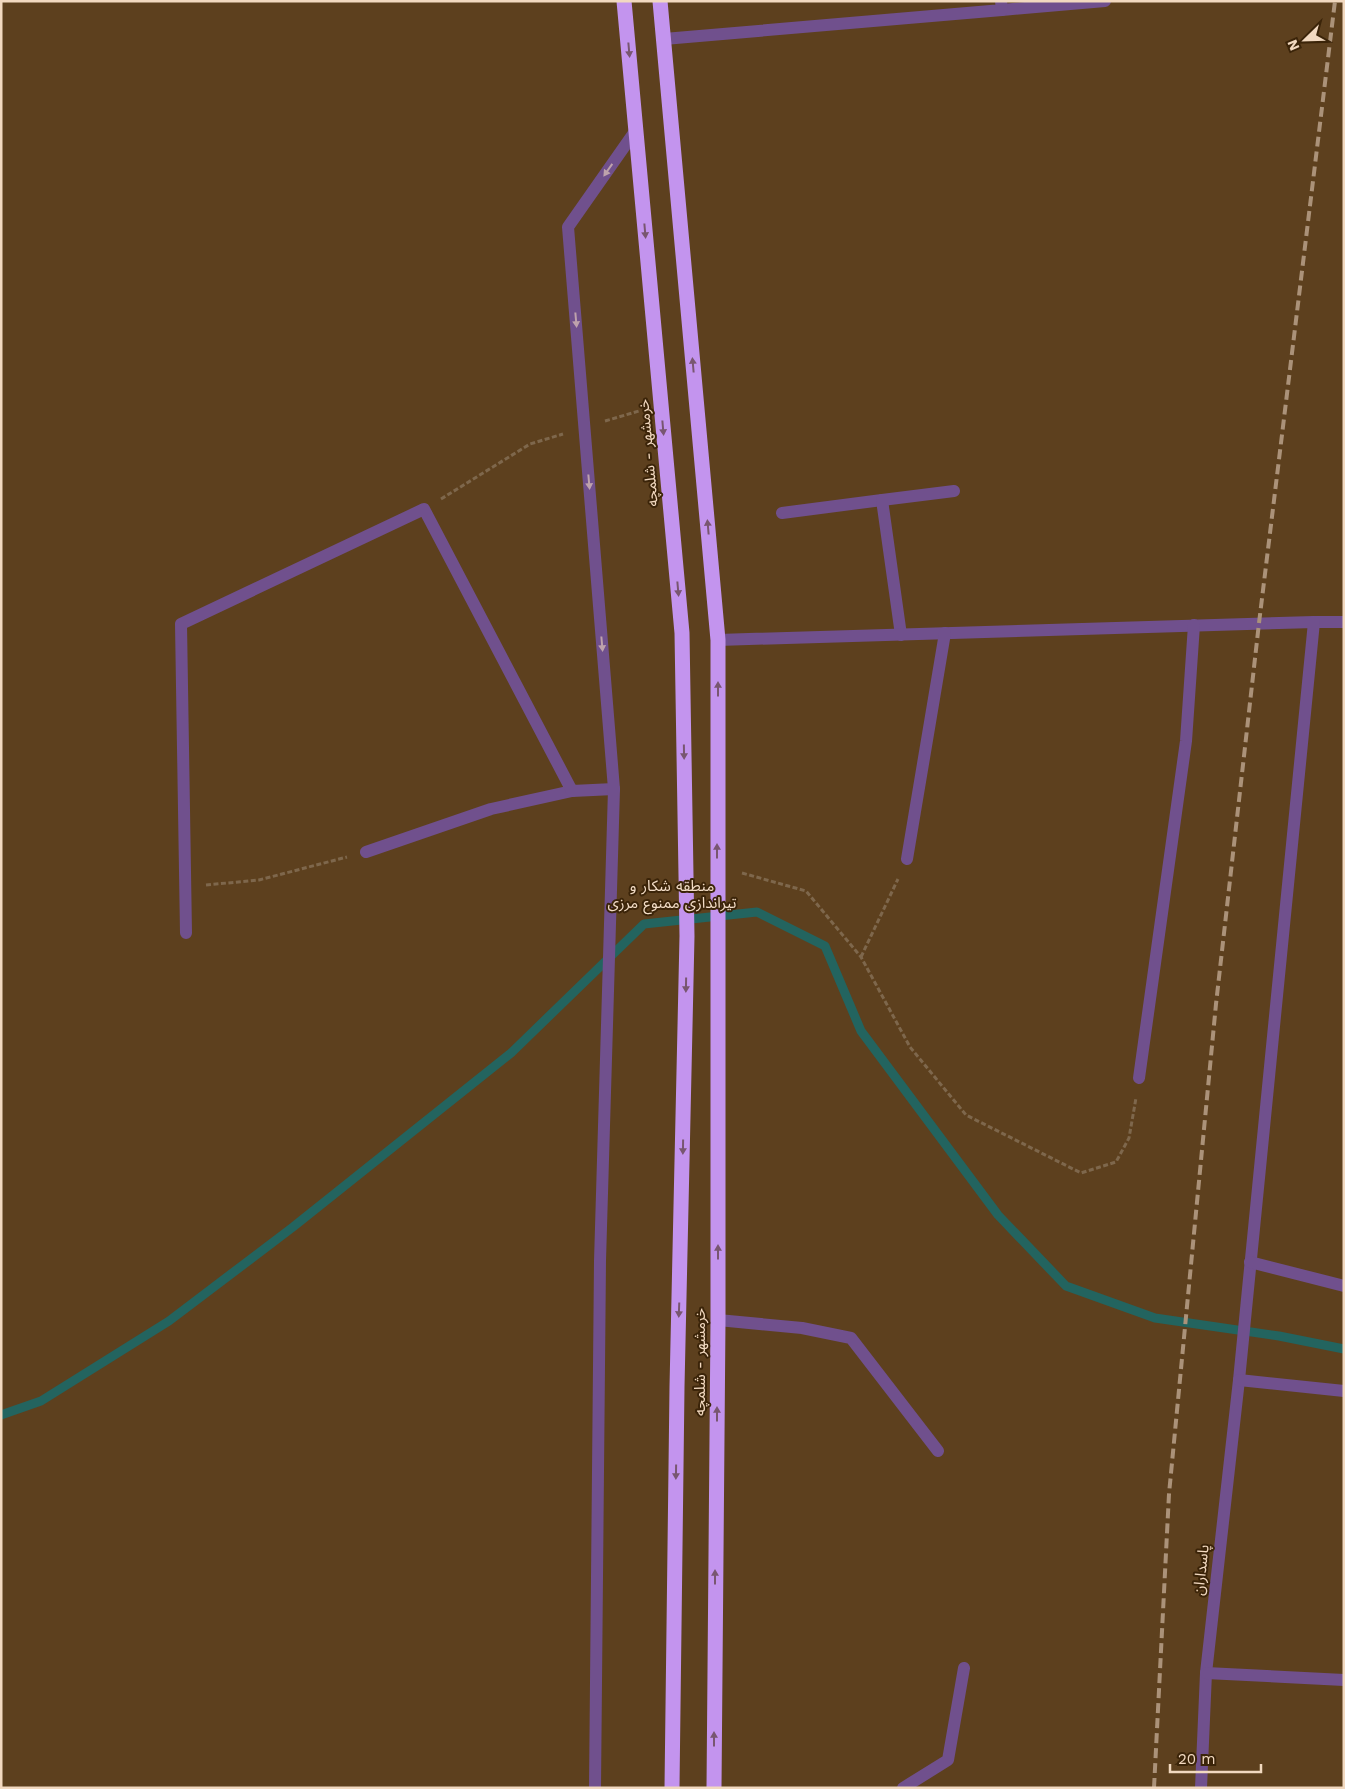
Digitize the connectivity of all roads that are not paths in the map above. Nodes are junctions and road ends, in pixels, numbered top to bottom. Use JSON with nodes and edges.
{"nodes":[{"id":1,"x":624,"y":1,"type":"edge"},
{"id":2,"x":660,"y":1,"type":"edge"},
{"id":3,"x":1105,"y":1,"type":"edge"},
{"id":4,"x":1002,"y":6,"type":"edge"},
{"id":5,"x":664,"y":39,"type":"junction"},
{"id":6,"x":636,"y":130,"type":"junction"},
{"id":7,"x":954,"y":491,"type":"dead end"},
{"id":8,"x":882,"y":500,"type":"junction"},
{"id":9,"x":782,"y":512,"type":"dead end"},
{"id":10,"x":1314,"y":622,"type":"junction"},
{"id":11,"x":1344,"y":622,"type":"edge"},
{"id":12,"x":1194,"y":625,"type":"junction"},
{"id":13,"x":945,"y":633,"type":"junction"},
{"id":14,"x":901,"y":634,"type":"junction"},
{"id":15,"x":718,"y":640,"type":"junction"},
{"id":16,"x":614,"y":789,"type":"junction"},
{"id":17,"x":572,"y":791,"type":"junction"},
{"id":18,"x":366,"y":852,"type":"road end"},
{"id":19,"x":907,"y":859,"type":"road end"},
{"id":20,"x":186,"y":934,"type":"dead end"},
{"id":21,"x":1139,"y":1078,"type":"road end"},
{"id":22,"x":1250,"y":1262,"type":"junction"},
{"id":23,"x":1344,"y":1286,"type":"edge"},
{"id":24,"x":718,"y":1320,"type":"junction"},
{"id":25,"x":1239,"y":1380,"type":"junction"},
{"id":26,"x":1344,"y":1391,"type":"edge"},
{"id":27,"x":938,"y":1451,"type":"dead end"},
{"id":28,"x":964,"y":1668,"type":"dead end"},
{"id":29,"x":1206,"y":1673,"type":"junction"},
{"id":30,"x":1344,"y":1680,"type":"edge"},
{"id":31,"x":595,"y":1788,"type":"edge"},
{"id":32,"x":672,"y":1788,"type":"edge"},
{"id":33,"x":714,"y":1788,"type":"edge"},
{"id":34,"x":902,"y":1788,"type":"edge"},
{"id":35,"x":1201,"y":1788,"type":"edge"}],
"edges":[{"from":1,"to":6,"type":"highway","name":"خرمشهر - شلمچه","one_way":true},
{"from":2,"to":5,"type":"highway"},
{"from":3,"to":4,"type":"street"},
{"from":4,"to":5,"type":"street"},
{"from":15,"to":5,"type":"highway","one_way":true},
{"from":6,"to":16,"type":"street","one_way":true},
{"from":6,"to":32,"type":"highway","name":"خرمشهر - شلمچه","one_way":true},
{"from":7,"to":8,"type":"street"},
{"from":8,"to":9,"type":"street"},
{"from":8,"to":14,"type":"street"},
{"from":10,"to":11,"type":"street"},
{"from":10,"to":12,"type":"street"},
{"from":10,"to":22,"type":"street","name":"پاسداران"},
{"from":12,"to":13,"type":"street"},
{"from":12,"to":21,"type":"street"},
{"from":13,"to":14,"type":"street"},
{"from":13,"to":19,"type":"street"},
{"from":14,"to":15,"type":"street"},
{"from":24,"to":15,"type":"highway","name":"خرمشهر - شلمچه","one_way":true},
{"from":16,"to":17,"type":"street"},
{"from":16,"to":31,"type":"street"},
{"from":17,"to":18,"type":"street"},
{"from":17,"to":20,"type":"street"},
{"from":22,"to":23,"type":"street"},
{"from":22,"to":25,"type":"street","name":"پاسداران"},
{"from":24,"to":27,"type":"street"},
{"from":33,"to":24,"type":"highway","name":"خرمشهر - شلمچه","one_way":true},
{"from":25,"to":26,"type":"street"},
{"from":25,"to":29,"type":"street","name":"پاسداران"},
{"from":28,"to":34,"type":"street"},
{"from":29,"to":30,"type":"street"},
{"from":29,"to":35,"type":"street","name":"پاسداران"}]}
